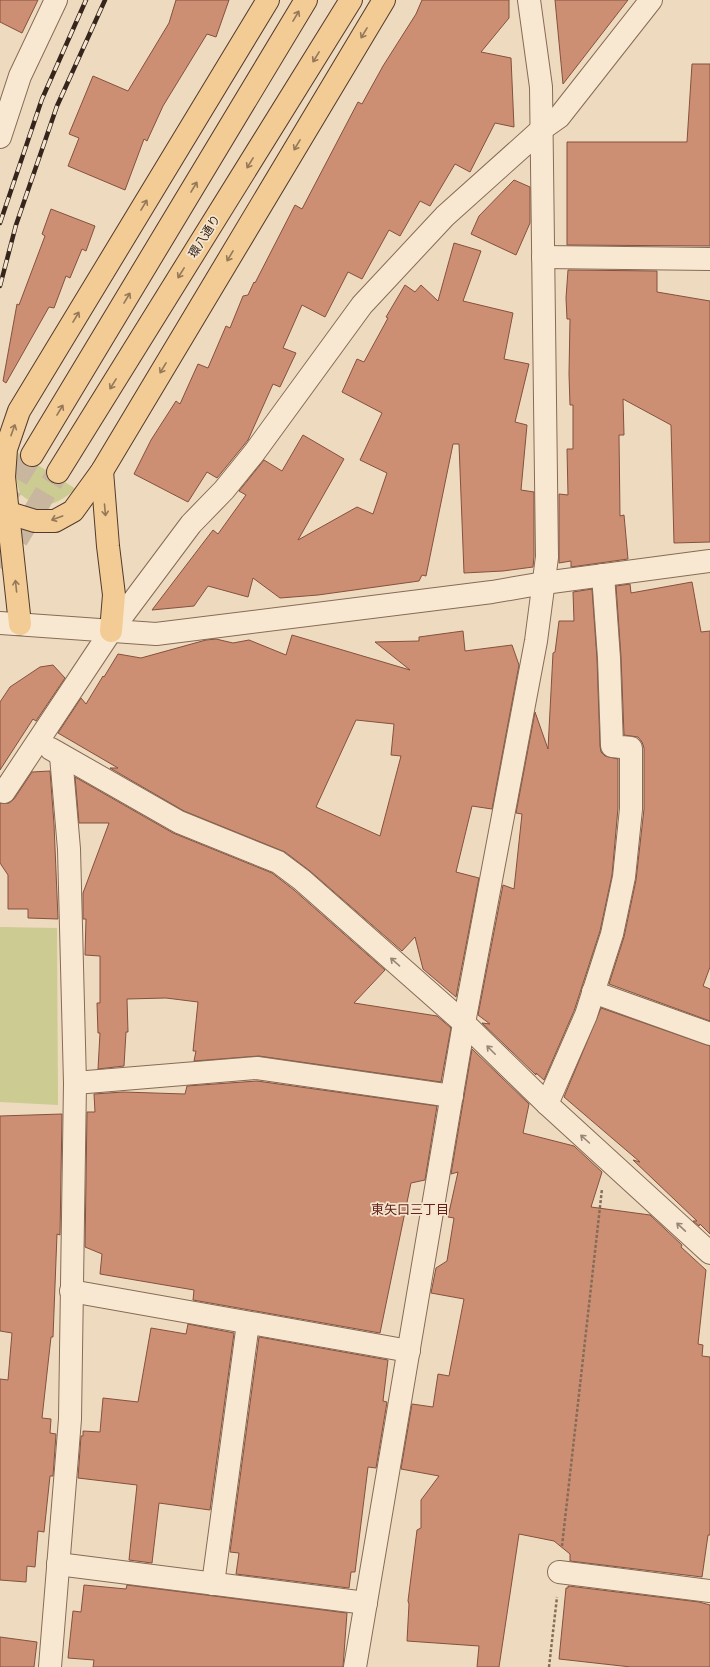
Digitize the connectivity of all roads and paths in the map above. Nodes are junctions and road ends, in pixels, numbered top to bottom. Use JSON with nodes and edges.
{"nodes":[{"id":1,"x":56,"y":0,"type":"edge"},
{"id":2,"x":268,"y":0,"type":"edge"},
{"id":3,"x":306,"y":0,"type":"edge"},
{"id":4,"x":351,"y":0,"type":"edge"},
{"id":5,"x":384,"y":0,"type":"edge"},
{"id":6,"x":529,"y":0,"type":"edge"},
{"id":7,"x":651,"y":0,"type":"edge"},
{"id":8,"x":542,"y":129,"type":"junction"},
{"id":9,"x":0,"y":138,"type":"edge"},
{"id":10,"x":543,"y":257,"type":"junction"},
{"id":11,"x":710,"y":259,"type":"edge"},
{"id":12,"x":32,"y":455,"type":"tunnel mouth"},
{"id":13,"x":102,"y":471,"type":"junction"},
{"id":14,"x":58,"y":472,"type":"tunnel mouth"},
{"id":15,"x":9,"y":512,"type":"junction"},
{"id":16,"x":710,"y":562,"type":"edge"},
{"id":17,"x":603,"y":575,"type":"junction"},
{"id":18,"x":544,"y":583,"type":"junction"},
{"id":19,"x":10,"y":624,"type":"edge"},
{"id":20,"x":111,"y":631,"type":"junction"},
{"id":21,"x":39,"y":741,"type":"junction"},
{"id":22,"x":62,"y":756,"type":"junction"},
{"id":23,"x":4,"y":792,"type":"dead end"},
{"id":24,"x":593,"y":992,"type":"junction"},
{"id":25,"x":464,"y":1023,"type":"junction"},
{"id":26,"x":710,"y":1034,"type":"edge"},
{"id":27,"x":75,"y":1083,"type":"junction"},
{"id":28,"x":452,"y":1096,"type":"junction"},
{"id":29,"x":546,"y":1104,"type":"junction"},
{"id":30,"x":605,"y":1157,"type":"junction"},
{"id":31,"x":710,"y":1254,"type":"edge"},
{"id":32,"x":71,"y":1292,"type":"junction"},
{"id":33,"x":248,"y":1323,"type":"junction"},
{"id":34,"x":409,"y":1351,"type":"junction"},
{"id":35,"x":58,"y":1564,"type":"junction"},
{"id":36,"x":560,"y":1572,"type":"junction"},
{"id":37,"x":213,"y":1584,"type":"junction"},
{"id":38,"x":710,"y":1591,"type":"edge"},
{"id":39,"x":366,"y":1603,"type":"junction"},
{"id":40,"x":50,"y":1667,"type":"edge"},
{"id":41,"x":355,"y":1667,"type":"edge"},
{"id":42,"x":549,"y":1667,"type":"edge"}],
"edges":[{"from":1,"to":9,"type":"street"},
{"from":15,"to":2,"type":"main road","one_way":true},
{"from":12,"to":3,"type":"main road","one_way":true},
{"from":4,"to":14,"type":"main road","name":"環八通り","one_way":true},
{"from":5,"to":13,"type":"main road","one_way":true},
{"from":6,"to":8,"type":"street"},
{"from":7,"to":8,"type":"street"},
{"from":8,"to":10,"type":"street"},
{"from":8,"to":20,"type":"street"},
{"from":10,"to":11,"type":"street"},
{"from":10,"to":18,"type":"street"},
{"from":13,"to":15,"type":"main road","one_way":true},
{"from":13,"to":20,"type":"main road","one_way":true},
{"from":19,"to":15,"type":"main road","one_way":true},
{"from":16,"to":17,"type":"street"},
{"from":17,"to":18,"type":"street"},
{"from":17,"to":24,"type":"street"},
{"from":18,"to":20,"type":"street"},
{"from":18,"to":25,"type":"street"},
{"from":19,"to":20,"type":"street"},
{"from":20,"to":21,"type":"street"},
{"from":21,"to":22,"type":"street"},
{"from":21,"to":23,"type":"street"},
{"from":25,"to":22,"type":"street","one_way":true},
{"from":22,"to":27,"type":"street"},
{"from":24,"to":26,"type":"street"},
{"from":24,"to":29,"type":"street"},
{"from":25,"to":28,"type":"street"},
{"from":29,"to":25,"type":"street","one_way":true},
{"from":27,"to":28,"type":"street"},
{"from":27,"to":32,"type":"street"},
{"from":28,"to":34,"type":"street"},
{"from":30,"to":29,"type":"street","one_way":true},
{"from":31,"to":30,"type":"street","one_way":true},
{"from":30,"to":36,"type":"path"},
{"from":32,"to":33,"type":"street"},
{"from":32,"to":35,"type":"street"},
{"from":33,"to":34,"type":"street"},
{"from":33,"to":37,"type":"street"},
{"from":34,"to":39,"type":"street"},
{"from":35,"to":37,"type":"street"},
{"from":35,"to":40,"type":"street"},
{"from":36,"to":38,"type":"street"},
{"from":36,"to":42,"type":"path"},
{"from":37,"to":39,"type":"street"},
{"from":39,"to":41,"type":"street"}]}
